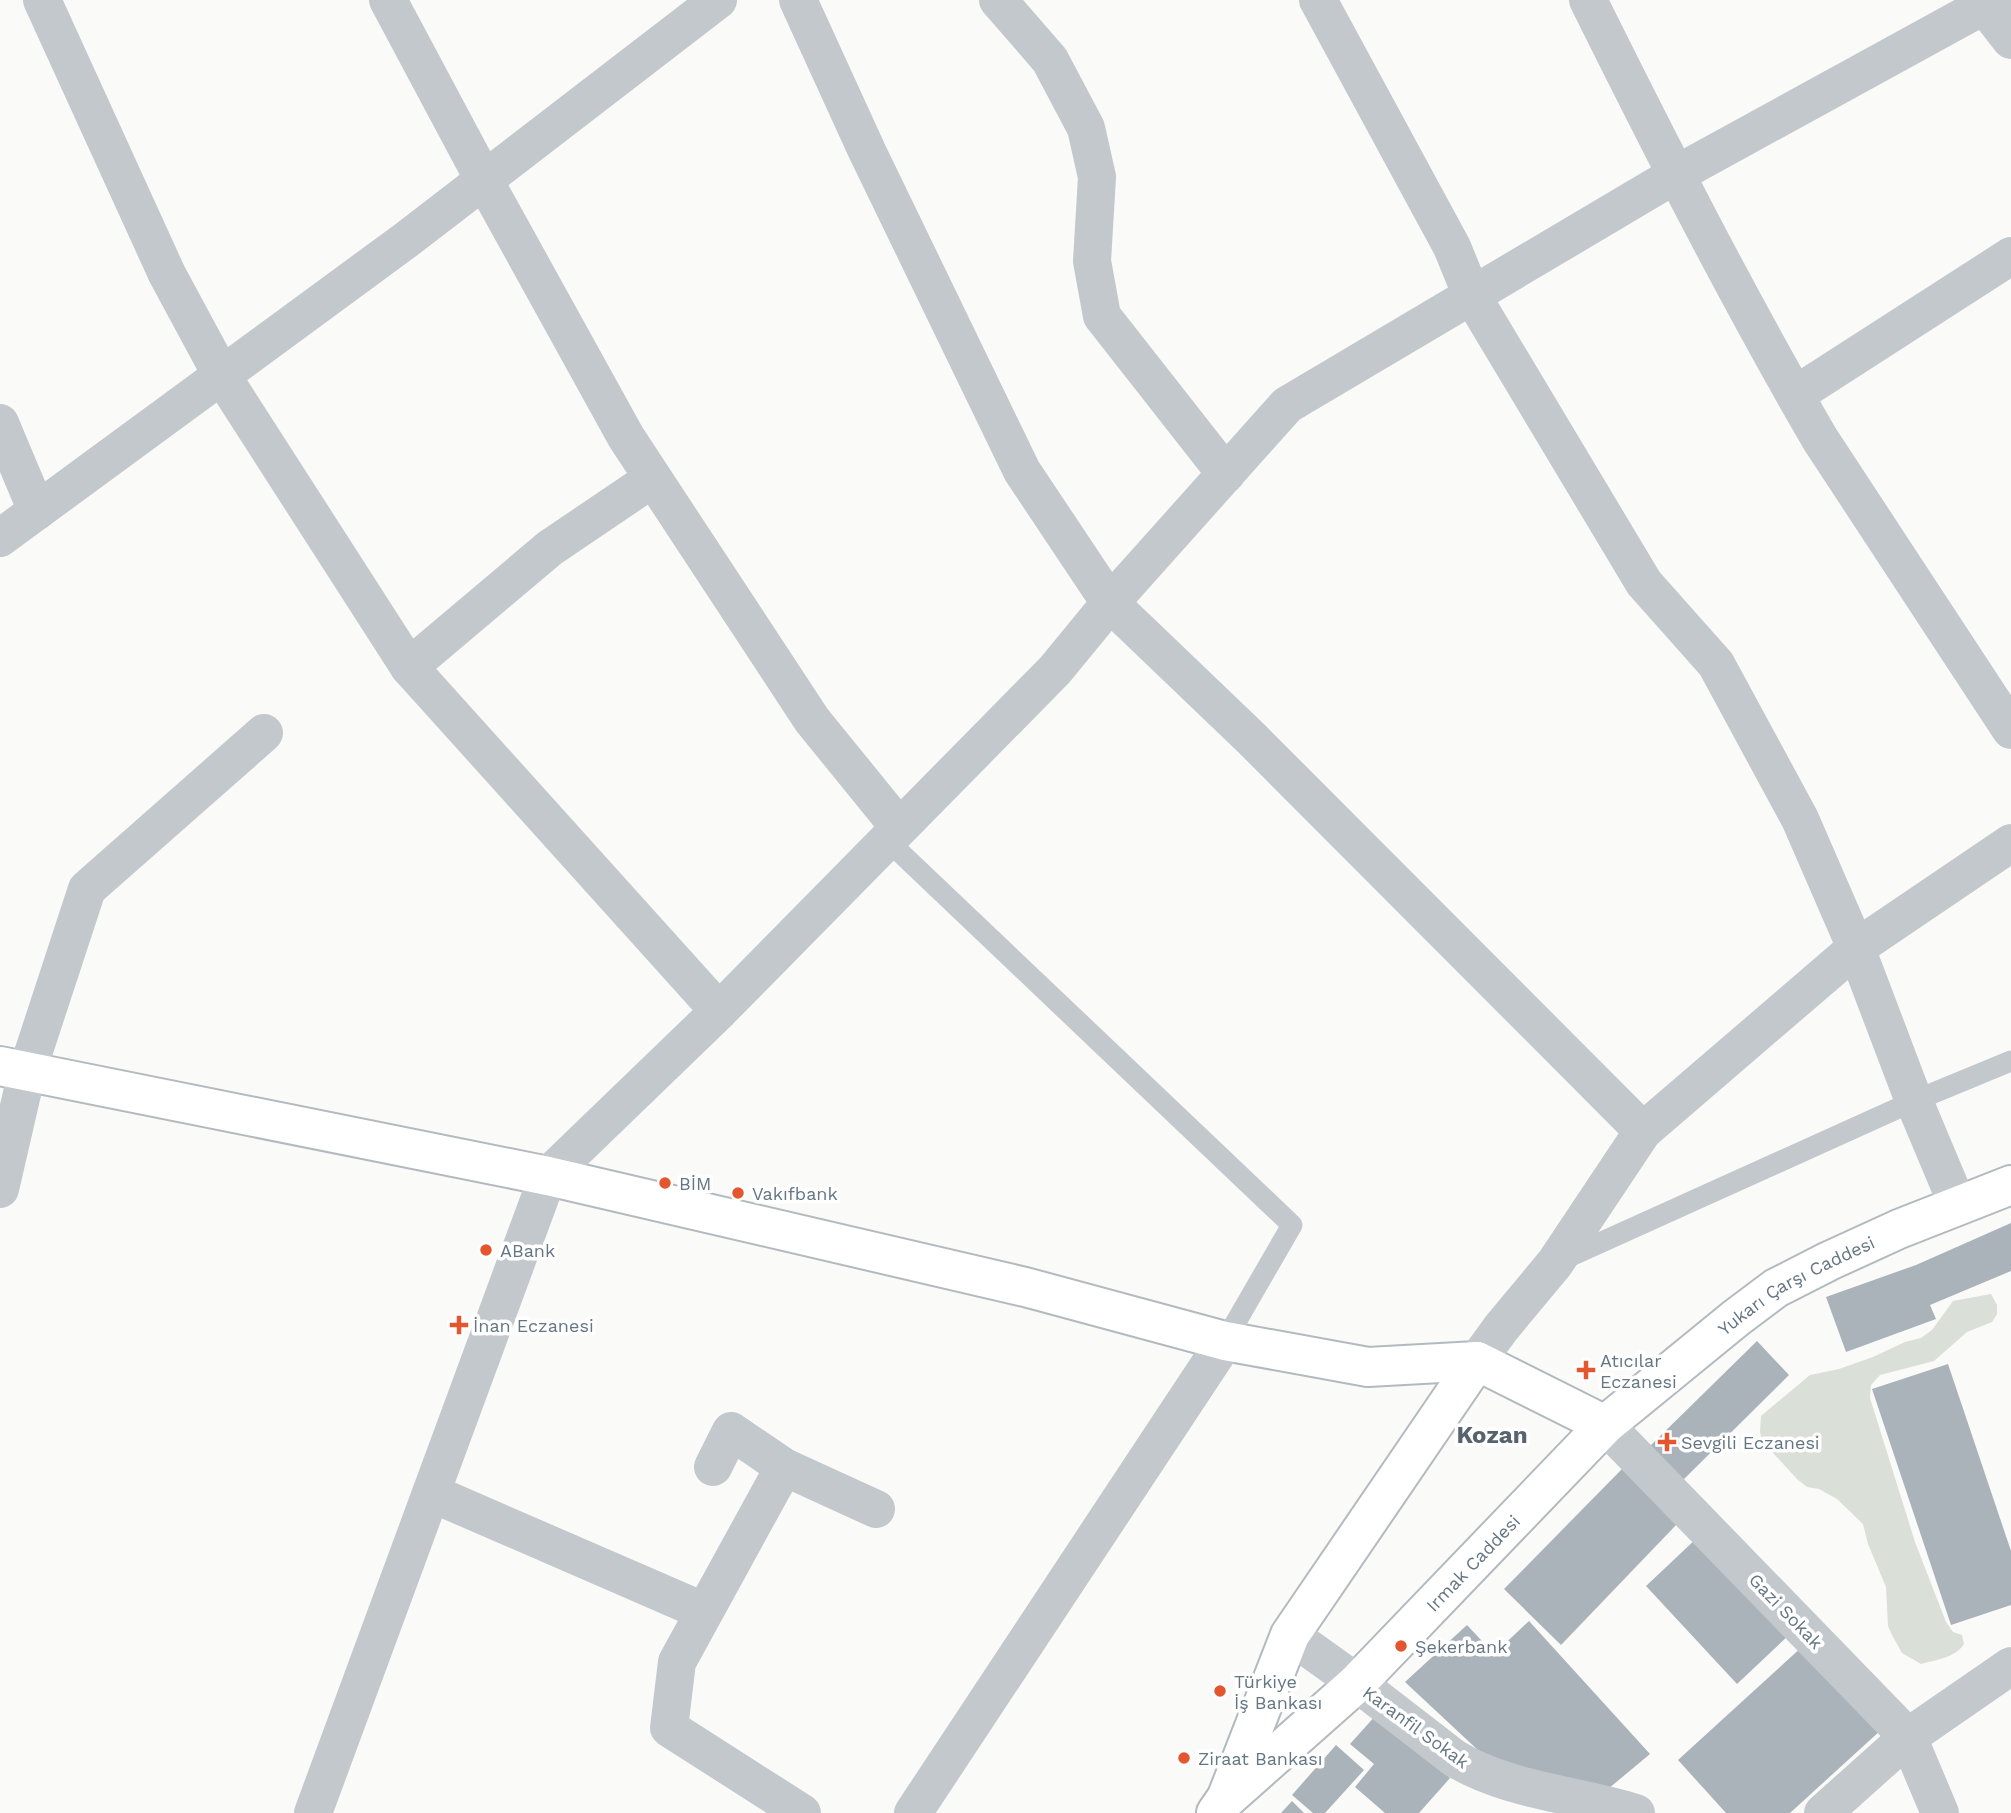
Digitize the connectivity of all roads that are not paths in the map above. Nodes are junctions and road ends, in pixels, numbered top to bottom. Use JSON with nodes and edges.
{"nodes":[{"id":1,"x":42,"y":0,"type":"edge"},
{"id":2,"x":388,"y":0,"type":"edge"},
{"id":3,"x":718,"y":0,"type":"edge"},
{"id":4,"x":798,"y":0,"type":"edge"},
{"id":5,"x":998,"y":0,"type":"edge"},
{"id":6,"x":1318,"y":0,"type":"edge"},
{"id":7,"x":1588,"y":0,"type":"edge"},
{"id":8,"x":1987,"y":2,"type":"edge"},
{"id":9,"x":2011,"y":40,"type":"edge"},
{"id":10,"x":1675,"y":175,"type":"junction"},
{"id":11,"x":484,"y":180,"type":"junction"},
{"id":12,"x":2011,"y":256,"type":"edge"},
{"id":13,"x":1472,"y":296,"type":"junction"},
{"id":14,"x":222,"y":376,"type":"junction"},
{"id":15,"x":1795,"y":395,"type":"junction"},
{"id":16,"x":0,"y":423,"type":"edge"},
{"id":17,"x":1226,"y":474,"type":"junction"},
{"id":18,"x":652,"y":479,"type":"junction"},
{"id":19,"x":37,"y":511,"type":"junction"},
{"id":20,"x":0,"y":538,"type":"edge"},
{"id":21,"x":1110,"y":603,"type":"junction"},
{"id":22,"x":409,"y":667,"type":"junction"},
{"id":23,"x":2011,"y":730,"type":"edge"},
{"id":24,"x":264,"y":733,"type":"dead end"},
{"id":25,"x":893,"y":833,"type":"junction"},
{"id":26,"x":2011,"y":842,"type":"edge"},
{"id":27,"x":1856,"y":948,"type":"junction"},
{"id":28,"x":719,"y":1011,"type":"junction"},
{"id":29,"x":2011,"y":1061,"type":"edge"},
{"id":30,"x":14,"y":1069,"type":"edge"},
{"id":31,"x":1914,"y":1101,"type":"junction"},
{"id":32,"x":1643,"y":1132,"type":"junction"},
{"id":33,"x":548,"y":1176,"type":"junction"},
{"id":34,"x":2011,"y":1185,"type":"edge"},
{"id":35,"x":0,"y":1189,"type":"edge"},
{"id":36,"x":1958,"y":1206,"type":"junction"},
{"id":37,"x":1555,"y":1263,"type":"junction"},
{"id":38,"x":1224,"y":1341,"type":"junction"},
{"id":39,"x":1477,"y":1361,"type":"junction"},
{"id":40,"x":1605,"y":1426,"type":"junction"},
{"id":41,"x":713,"y":1467,"type":"dead end"},
{"id":42,"x":784,"y":1467,"type":"junction"},
{"id":43,"x":431,"y":1493,"type":"junction"},
{"id":44,"x":876,"y":1509,"type":"dead end"},
{"id":45,"x":703,"y":1611,"type":"junction"},
{"id":46,"x":1290,"y":1635,"type":"junction"},
{"id":47,"x":2011,"y":1666,"type":"edge"},
{"id":48,"x":1357,"y":1683,"type":"junction"},
{"id":49,"x":1909,"y":1737,"type":"junction"},
{"id":50,"x":1221,"y":1807,"type":"edge"},
{"id":51,"x":313,"y":1813,"type":"edge"},
{"id":52,"x":802,"y":1813,"type":"edge"},
{"id":53,"x":913,"y":1813,"type":"edge"},
{"id":54,"x":1636,"y":1813,"type":"edge"},
{"id":55,"x":1823,"y":1813,"type":"edge"},
{"id":56,"x":1940,"y":1813,"type":"edge"}],
"edges":[{"from":1,"to":14,"type":"street"},
{"from":2,"to":11,"type":"street"},
{"from":3,"to":11,"type":"street"},
{"from":4,"to":21,"type":"street"},
{"from":5,"to":17,"type":"street"},
{"from":6,"to":13,"type":"street"},
{"from":7,"to":10,"type":"street"},
{"from":8,"to":9,"type":"street"},
{"from":8,"to":10,"type":"street"},
{"from":10,"to":13,"type":"street"},
{"from":10,"to":15,"type":"street"},
{"from":11,"to":14,"type":"street"},
{"from":11,"to":18,"type":"street"},
{"from":12,"to":15,"type":"street"},
{"from":13,"to":17,"type":"street"},
{"from":13,"to":27,"type":"street"},
{"from":14,"to":19,"type":"street"},
{"from":14,"to":22,"type":"street"},
{"from":15,"to":23,"type":"street"},
{"from":16,"to":19,"type":"street"},
{"from":17,"to":21,"type":"street"},
{"from":18,"to":22,"type":"street"},
{"from":18,"to":25,"type":"street"},
{"from":19,"to":20,"type":"street"},
{"from":21,"to":25,"type":"street"},
{"from":21,"to":32,"type":"street"},
{"from":22,"to":28,"type":"street"},
{"from":24,"to":30,"type":"street"},
{"from":25,"to":28,"type":"street"},
{"from":25,"to":38,"type":"lane"},
{"from":26,"to":27,"type":"street"},
{"from":27,"to":31,"type":"street"},
{"from":27,"to":32,"type":"street"},
{"from":28,"to":33,"type":"street"},
{"from":29,"to":31,"type":"lane"},
{"from":30,"to":33,"type":"main road"},
{"from":30,"to":35,"type":"street"},
{"from":31,"to":36,"type":"street"},
{"from":31,"to":37,"type":"lane"},
{"from":32,"to":37,"type":"street"},
{"from":33,"to":38,"type":"main road"},
{"from":33,"to":43,"type":"street"},
{"from":34,"to":36,"type":"main road","name":"Yukarı Çarşı Caddesi"},
{"from":36,"to":40,"type":"main road","name":"Yukarı Çarşı Caddesi"},
{"from":37,"to":39,"type":"street"},
{"from":38,"to":39,"type":"main road"},
{"from":38,"to":53,"type":"street"},
{"from":39,"to":40,"type":"main road"},
{"from":39,"to":46,"type":"main road"},
{"from":40,"to":48,"type":"main road","name":"Irmak Caddesi"},
{"from":40,"to":49,"type":"street","name":"Gazi Sokak"},
{"from":41,"to":42,"type":"street"},
{"from":42,"to":44,"type":"street"},
{"from":42,"to":45,"type":"street"},
{"from":43,"to":45,"type":"street"},
{"from":43,"to":51,"type":"street"},
{"from":45,"to":52,"type":"street"},
{"from":46,"to":48,"type":"street","name":"Karanfil Sokak"},
{"from":46,"to":50,"type":"main road"},
{"from":47,"to":49,"type":"street"},
{"from":48,"to":50,"type":"main road","name":"Irmak Caddesi"},
{"from":48,"to":54,"type":"street","name":"Karanfil Sokak"},
{"from":49,"to":55,"type":"street"},
{"from":49,"to":56,"type":"street","name":"Gazi Sokak"}]}
